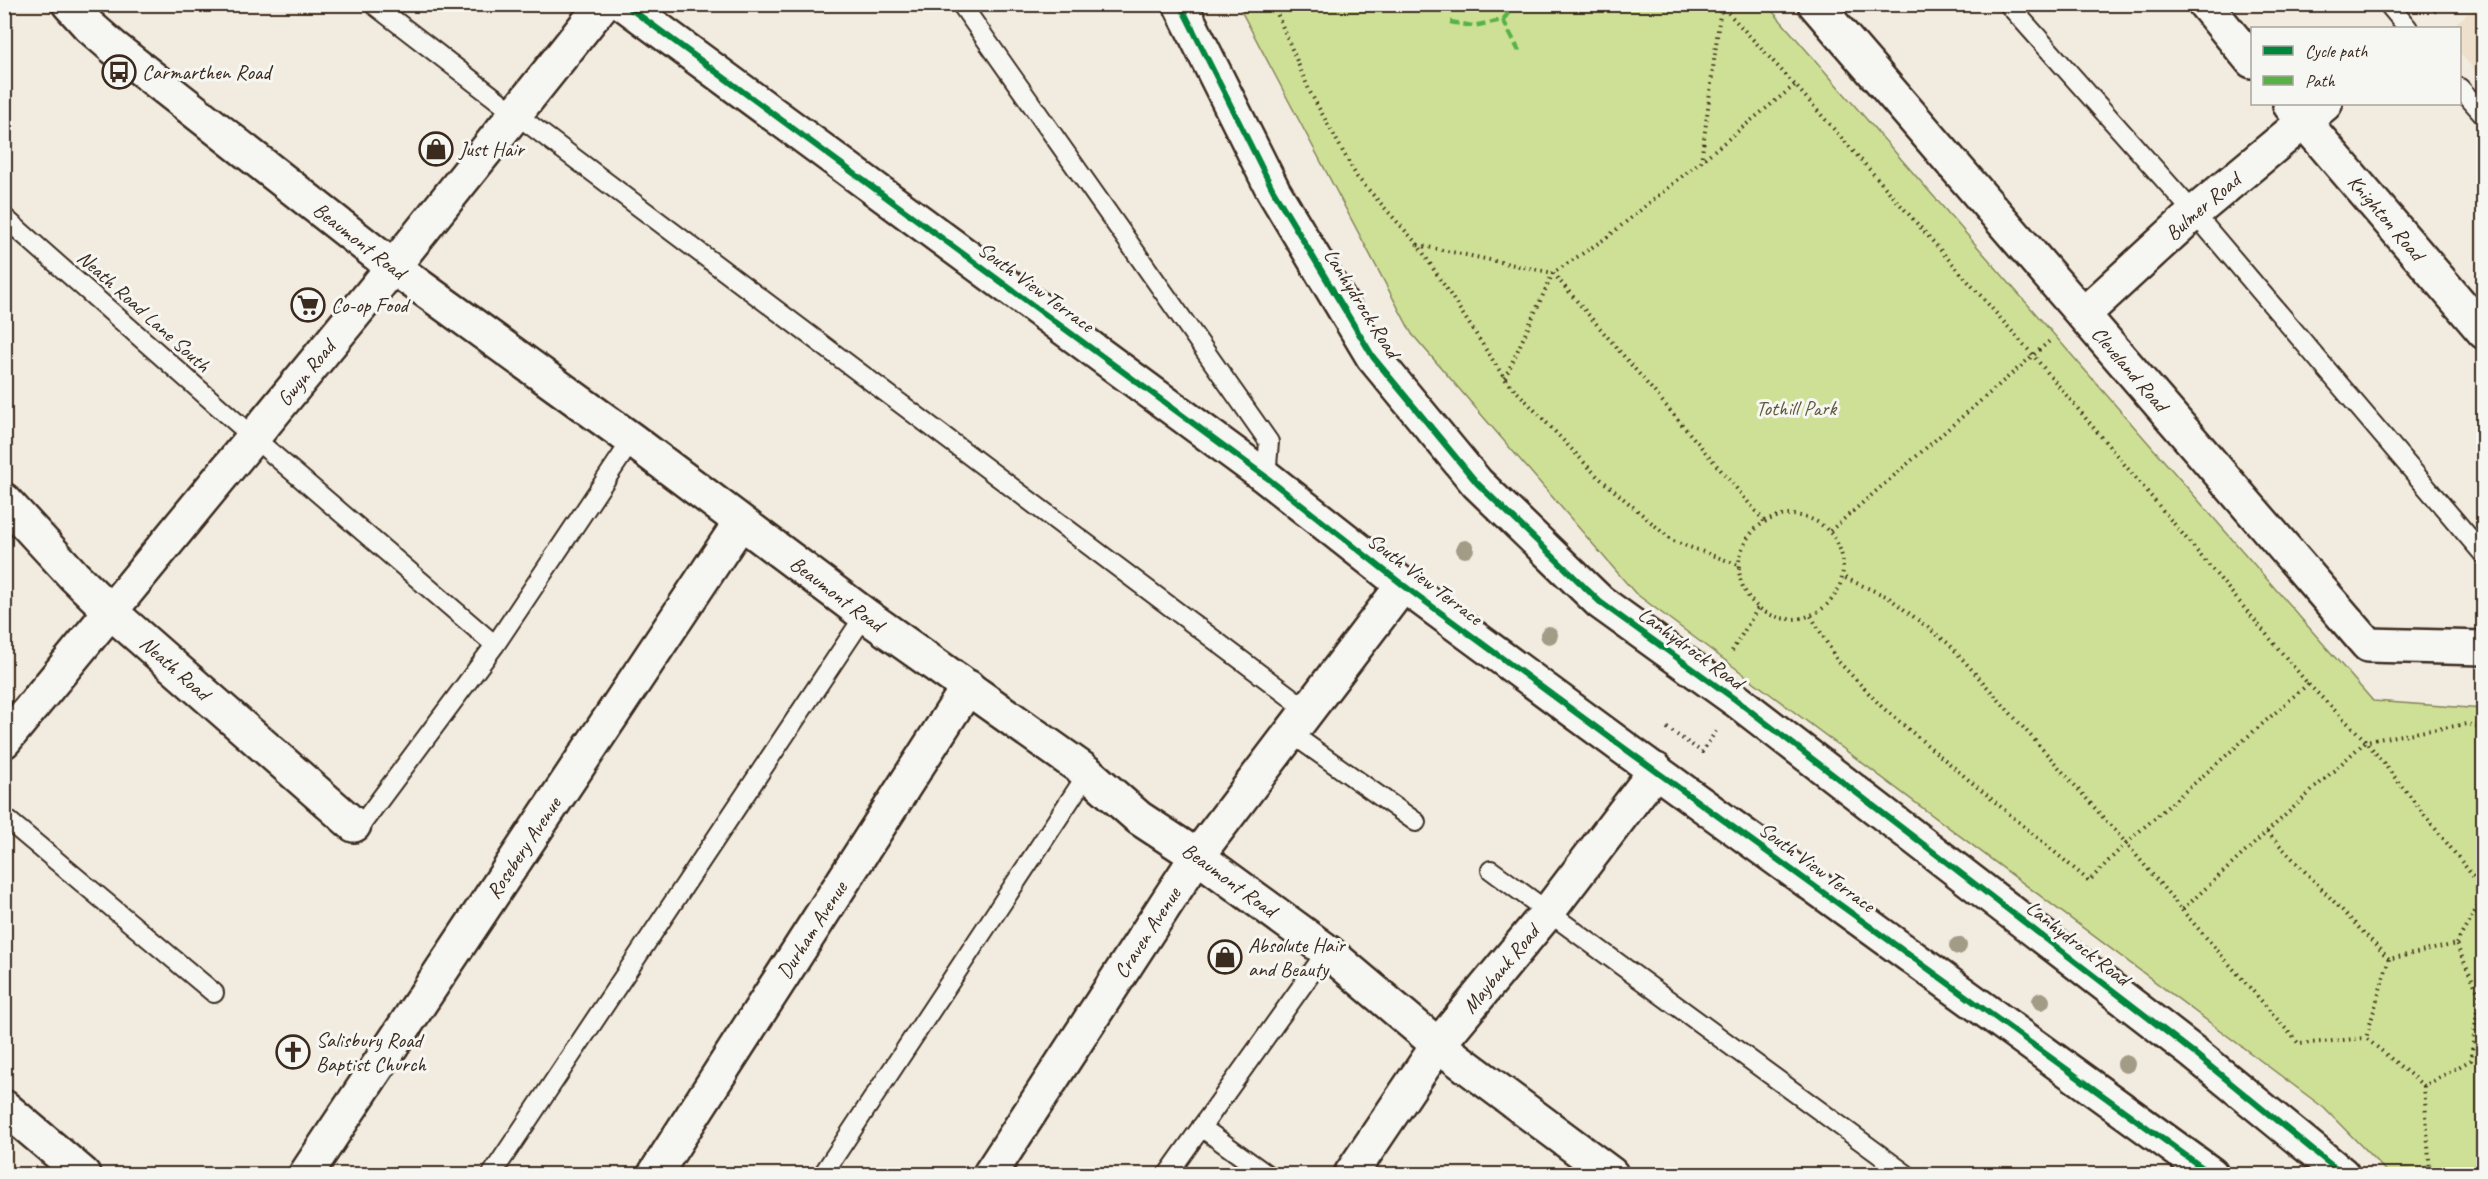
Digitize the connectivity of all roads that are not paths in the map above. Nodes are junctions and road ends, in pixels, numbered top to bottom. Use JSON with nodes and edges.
{"nodes":[{"id":1,"x":69,"y":4,"type":"edge"},
{"id":2,"x":373,"y":4,"type":"edge"},
{"id":3,"x":603,"y":4,"type":"edge"},
{"id":4,"x":624,"y":4,"type":"edge"},
{"id":5,"x":961,"y":4,"type":"edge"},
{"id":6,"x":1180,"y":4,"type":"edge"},
{"id":7,"x":1815,"y":4,"type":"edge"},
{"id":8,"x":2008,"y":4,"type":"edge"},
{"id":9,"x":2205,"y":4,"type":"edge"},
{"id":10,"x":2388,"y":4,"type":"edge"},
{"id":11,"x":2407,"y":27,"type":"edge"},
{"id":12,"x":2251,"y":59,"type":"edge"},
{"id":13,"x":2461,"y":89,"type":"edge"},
{"id":14,"x":2306,"y":109,"type":"edge"},
{"id":15,"x":517,"y":115,"type":"junction"},
{"id":16,"x":2484,"y":115,"type":"edge"},
{"id":17,"x":2194,"y":213,"type":"junction"},
{"id":18,"x":4,"y":217,"type":"edge"},
{"id":19,"x":393,"y":267,"type":"junction"},
{"id":20,"x":2084,"y":314,"type":"junction"},
{"id":21,"x":2484,"y":332,"type":"edge"},
{"id":22,"x":254,"y":438,"type":"junction"},
{"id":23,"x":632,"y":441,"type":"junction"},
{"id":24,"x":1266,"y":477,"type":"junction"},
{"id":25,"x":4,"y":500,"type":"edge"},
{"id":26,"x":740,"y":523,"type":"junction"},
{"id":27,"x":2484,"y":555,"type":"edge"},
{"id":28,"x":1403,"y":585,"type":"junction"},
{"id":29,"x":111,"y":612,"type":"junction"},
{"id":30,"x":865,"y":615,"type":"junction"},
{"id":31,"x":495,"y":645,"type":"junction"},
{"id":32,"x":2484,"y":648,"type":"edge"},
{"id":33,"x":968,"y":687,"type":"junction"},
{"id":34,"x":1300,"y":722,"type":"junction"},
{"id":35,"x":4,"y":741,"type":"edge"},
{"id":36,"x":1656,"y":770,"type":"junction"},
{"id":37,"x":1088,"y":773,"type":"junction"},
{"id":38,"x":4,"y":817,"type":"edge"},
{"id":39,"x":1416,"y":822,"type":"dead end"},
{"id":40,"x":354,"y":825,"type":"joint"},
{"id":41,"x":1197,"y":856,"type":"junction"},
{"id":42,"x":1491,"y":870,"type":"dead end"},
{"id":43,"x":1548,"y":912,"type":"junction"},
{"id":44,"x":1327,"y":951,"type":"junction"},
{"id":45,"x":214,"y":993,"type":"dead end"},
{"id":46,"x":1438,"y":1045,"type":"junction"},
{"id":47,"x":4,"y":1107,"type":"edge"},
{"id":48,"x":1201,"y":1127,"type":"junction"},
{"id":49,"x":82,"y":1174,"type":"edge"},
{"id":50,"x":306,"y":1174,"type":"edge"},
{"id":51,"x":492,"y":1174,"type":"edge"},
{"id":52,"x":655,"y":1174,"type":"edge"},
{"id":53,"x":823,"y":1174,"type":"edge"},
{"id":54,"x":990,"y":1174,"type":"edge"},
{"id":55,"x":1168,"y":1174,"type":"edge"},
{"id":56,"x":1266,"y":1174,"type":"edge"},
{"id":57,"x":1350,"y":1174,"type":"edge"},
{"id":58,"x":1611,"y":1174,"type":"edge"},
{"id":59,"x":1906,"y":1174,"type":"edge"},
{"id":60,"x":2211,"y":1174,"type":"edge"},
{"id":61,"x":2342,"y":1174,"type":"edge"}],
"edges":[{"from":1,"to":19,"type":"street","name":"Beaumont Road"},
{"from":2,"to":15,"type":"lane"},
{"from":3,"to":15,"type":"street","name":"Gwyn Road"},
{"from":4,"to":24,"type":"street","name":"South View Terrace"},
{"from":5,"to":24,"type":"lane"},
{"from":6,"to":61,"type":"street","name":"Lanhydrock Road"},
{"from":7,"to":20,"type":"street","name":"Cleveland Road"},
{"from":8,"to":17,"type":"lane"},
{"from":9,"to":12,"type":"street"},
{"from":10,"to":11,"type":"lane"},
{"from":13,"to":16,"type":"lane"},
{"from":14,"to":17,"type":"street","name":"Bulmer Road"},
{"from":14,"to":21,"type":"street","name":"Knighton Road"},
{"from":15,"to":19,"type":"street","name":"Gwyn Road"},
{"from":15,"to":34,"type":"lane"},
{"from":17,"to":20,"type":"street","name":"Bulmer Road"},
{"from":17,"to":27,"type":"lane"},
{"from":18,"to":22,"type":"lane","name":"Neath Road Lane South"},
{"from":19,"to":22,"type":"street","name":"Gwyn Road"},
{"from":19,"to":23,"type":"street","name":"Beaumont Road"},
{"from":20,"to":32,"type":"street","name":"Cleveland Road"},
{"from":22,"to":29,"type":"street","name":"Gwyn Road"},
{"from":22,"to":31,"type":"lane","name":"Neath Road Lane South"},
{"from":23,"to":26,"type":"street","name":"Beaumont Road"},
{"from":23,"to":31,"type":"lane"},
{"from":24,"to":28,"type":"street","name":"South View Terrace"},
{"from":25,"to":29,"type":"street","name":"Neath Road"},
{"from":26,"to":30,"type":"street","name":"Beaumont Road"},
{"from":26,"to":50,"type":"street","name":"Rosebery Avenue"},
{"from":28,"to":34,"type":"street","name":"Craven Avenue"},
{"from":28,"to":36,"type":"street","name":"South View Terrace"},
{"from":29,"to":35,"type":"street","name":"Gwyn Road"},
{"from":29,"to":40,"type":"street","name":"Neath Road"},
{"from":30,"to":33,"type":"street","name":"Beaumont Road"},
{"from":30,"to":51,"type":"lane"},
{"from":31,"to":40,"type":"lane"},
{"from":33,"to":37,"type":"street","name":"Beaumont Road"},
{"from":33,"to":52,"type":"street","name":"Durham Avenue"},
{"from":34,"to":39,"type":"lane"},
{"from":34,"to":41,"type":"street","name":"Craven Avenue"},
{"from":36,"to":43,"type":"street","name":"Maybank Road"},
{"from":36,"to":60,"type":"street","name":"South View Terrace"},
{"from":37,"to":41,"type":"street","name":"Beaumont Road"},
{"from":37,"to":53,"type":"lane"},
{"from":38,"to":45,"type":"lane"},
{"from":41,"to":44,"type":"street","name":"Beaumont Road"},
{"from":41,"to":54,"type":"street","name":"Craven Avenue"},
{"from":42,"to":43,"type":"lane"},
{"from":43,"to":46,"type":"street","name":"Maybank Road"},
{"from":43,"to":59,"type":"lane"},
{"from":44,"to":46,"type":"street","name":"Beaumont Road"},
{"from":44,"to":48,"type":"lane"},
{"from":46,"to":57,"type":"street","name":"Maybank Road"},
{"from":46,"to":58,"type":"street","name":"Beaumont Road"},
{"from":47,"to":49,"type":"street"},
{"from":48,"to":55,"type":"lane"},
{"from":48,"to":56,"type":"lane"}]}
